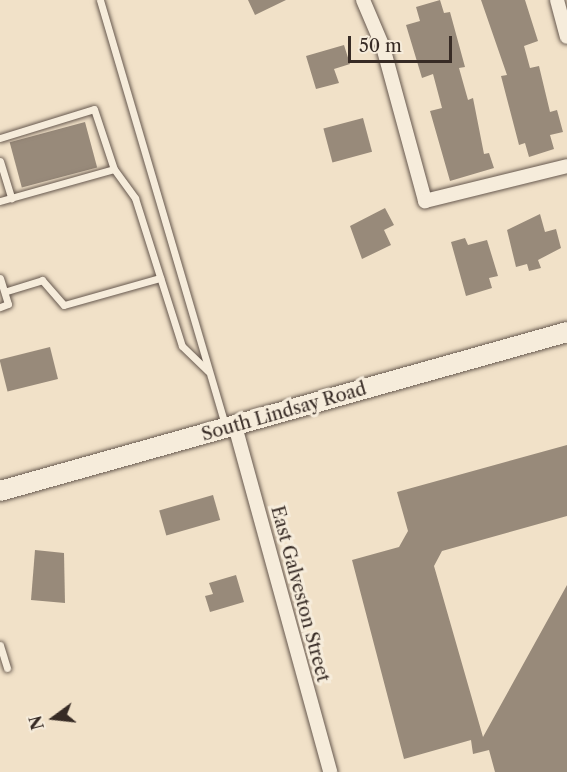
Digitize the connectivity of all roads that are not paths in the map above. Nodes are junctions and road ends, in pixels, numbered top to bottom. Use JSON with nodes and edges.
{"nodes":[{"id":1,"x":100,"y":0,"type":"edge"},
{"id":2,"x":363,"y":0,"type":"edge"},
{"id":3,"x":557,"y":0,"type":"edge"},
{"id":4,"x":567,"y":37,"type":"edge"},
{"id":5,"x":0,"y":138,"type":"edge"},
{"id":6,"x":0,"y":161,"type":"edge"},
{"id":7,"x":567,"y":166,"type":"edge"},
{"id":8,"x":114,"y":169,"type":"junction"},
{"id":9,"x":12,"y":198,"type":"junction"},
{"id":10,"x":0,"y":201,"type":"edge"},
{"id":11,"x":0,"y":278,"type":"edge"},
{"id":12,"x":160,"y":278,"type":"junction"},
{"id":13,"x":7,"y":291,"type":"junction"},
{"id":14,"x":0,"y":307,"type":"edge"},
{"id":15,"x":567,"y":332,"type":"edge"},
{"id":16,"x":209,"y":373,"type":"junction"},
{"id":17,"x":230,"y":427,"type":"junction"},
{"id":18,"x":0,"y":491,"type":"edge"},
{"id":19,"x":0,"y":645,"type":"edge"},
{"id":20,"x":7,"y":668,"type":"dead end"},
{"id":21,"x":330,"y":772,"type":"edge"}],
"edges":[{"from":1,"to":16,"type":"lane"},
{"from":2,"to":7,"type":"street"},
{"from":3,"to":4,"type":"street"},
{"from":5,"to":8,"type":"lane"},
{"from":6,"to":9,"type":"lane"},
{"from":8,"to":9,"type":"lane"},
{"from":8,"to":12,"type":"lane"},
{"from":9,"to":10,"type":"lane"},
{"from":11,"to":13,"type":"lane"},
{"from":12,"to":13,"type":"lane"},
{"from":12,"to":16,"type":"lane"},
{"from":13,"to":14,"type":"lane"},
{"from":15,"to":17,"type":"main road","name":"South Lindsay Road"},
{"from":16,"to":17,"type":"lane"},
{"from":17,"to":18,"type":"main road","name":"South Lindsay Road"},
{"from":17,"to":21,"type":"street","name":"East Galveston Street"},
{"from":19,"to":20,"type":"lane"}]}
